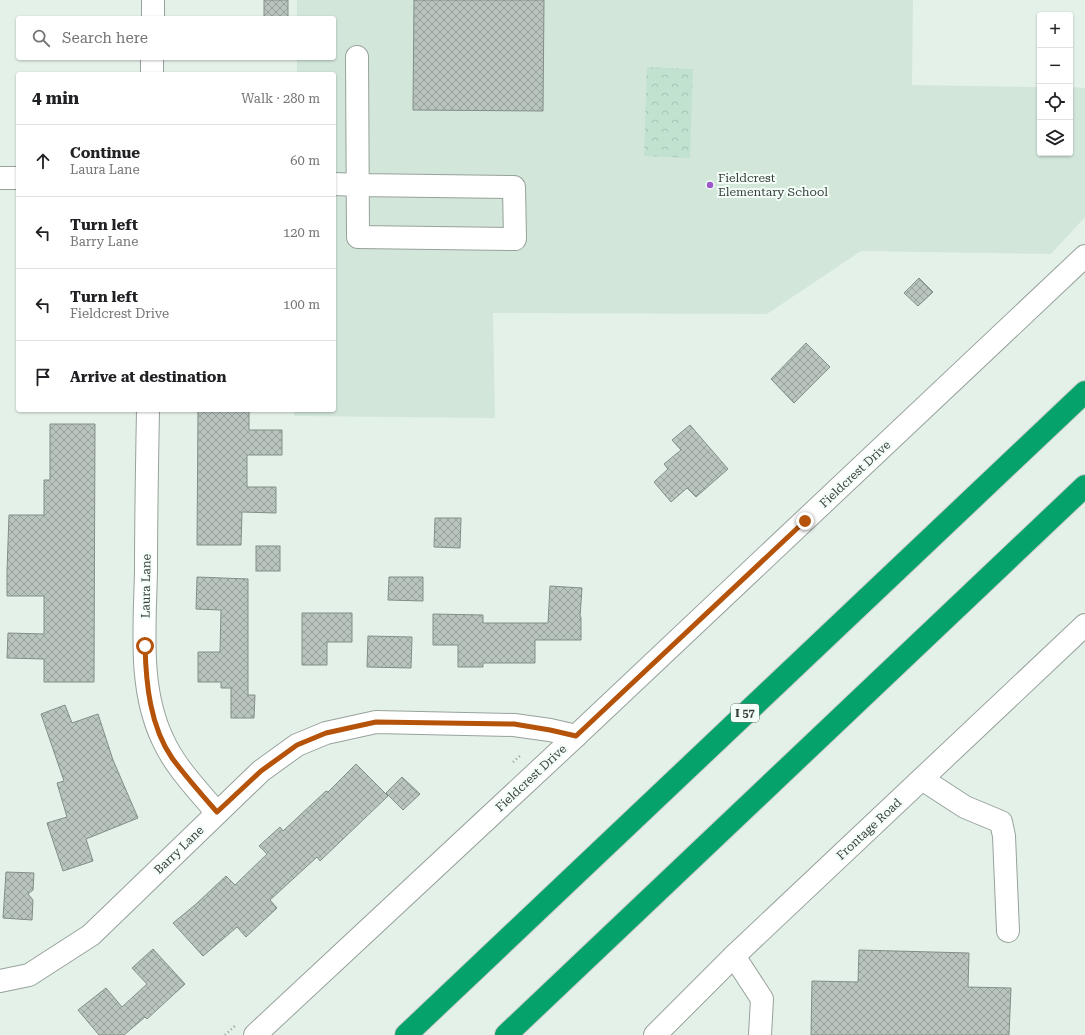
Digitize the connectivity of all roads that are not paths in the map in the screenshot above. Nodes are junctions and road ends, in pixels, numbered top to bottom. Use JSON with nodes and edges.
{"nodes":[{"id":1,"x":153,"y":0,"type":"edge"},
{"id":2,"x":153,"y":16,"type":"edge"},
{"id":3,"x":357,"y":57,"type":"dead end"},
{"id":4,"x":152,"y":60,"type":"edge"},
{"id":5,"x":152,"y":72,"type":"edge"},
{"id":6,"x":0,"y":178,"type":"edge"},
{"id":7,"x":16,"y":178,"type":"edge"},
{"id":8,"x":336,"y":184,"type":"edge"},
{"id":9,"x":358,"y":185,"type":"junction"},
{"id":10,"x":1085,"y":256,"type":"edge"},
{"id":11,"x":1085,"y":392,"type":"edge"},
{"id":12,"x":148,"y":412,"type":"edge"},
{"id":13,"x":1085,"y":486,"type":"edge"},
{"id":14,"x":1085,"y":624,"type":"edge"},
{"id":15,"x":576,"y":736,"type":"junction"},
{"id":16,"x":922,"y":779,"type":"junction"},
{"id":17,"x":217,"y":812,"type":"junction"},
{"id":18,"x":1008,"y":931,"type":"dead end"},
{"id":19,"x":734,"y":956,"type":"junction"},
{"id":20,"x":0,"y":981,"type":"edge"},
{"id":21,"x":543,"y":1000,"type":"junction"},
{"id":22,"x":255,"y":1035,"type":"edge"},
{"id":23,"x":406,"y":1035,"type":"edge"},
{"id":24,"x":506,"y":1035,"type":"edge"},
{"id":25,"x":517,"y":1035,"type":"edge"},
{"id":26,"x":655,"y":1035,"type":"edge"},
{"id":27,"x":760,"y":1035,"type":"edge"}],
"edges":[{"from":1,"to":2,"type":"street"},
{"from":3,"to":9,"type":"street"},
{"from":4,"to":5,"type":"street"},
{"from":6,"to":7,"type":"street"},
{"from":8,"to":9,"type":"street"},
{"from":9,"to":9,"type":"street"},
{"from":10,"to":15,"type":"street","name":"Fieldcrest Drive"},
{"from":11,"to":23,"type":"highway","number":"I 57"},
{"from":12,"to":17,"type":"street","name":"Laura Lane"},
{"from":13,"to":21,"type":"highway"},
{"from":14,"to":16,"type":"street","name":"Frontage Road"},
{"from":15,"to":17,"type":"street","name":"Barry Lane"},
{"from":15,"to":22,"type":"street","name":"Fieldcrest Drive"},
{"from":16,"to":18,"type":"street"},
{"from":16,"to":19,"type":"street","name":"Frontage Road"},
{"from":17,"to":20,"type":"street","name":"Barry Lane"},
{"from":19,"to":26,"type":"street","name":"Frontage Road"},
{"from":19,"to":27,"type":"street"},
{"from":21,"to":24,"type":"highway"},
{"from":21,"to":25,"type":"highway"}]}
